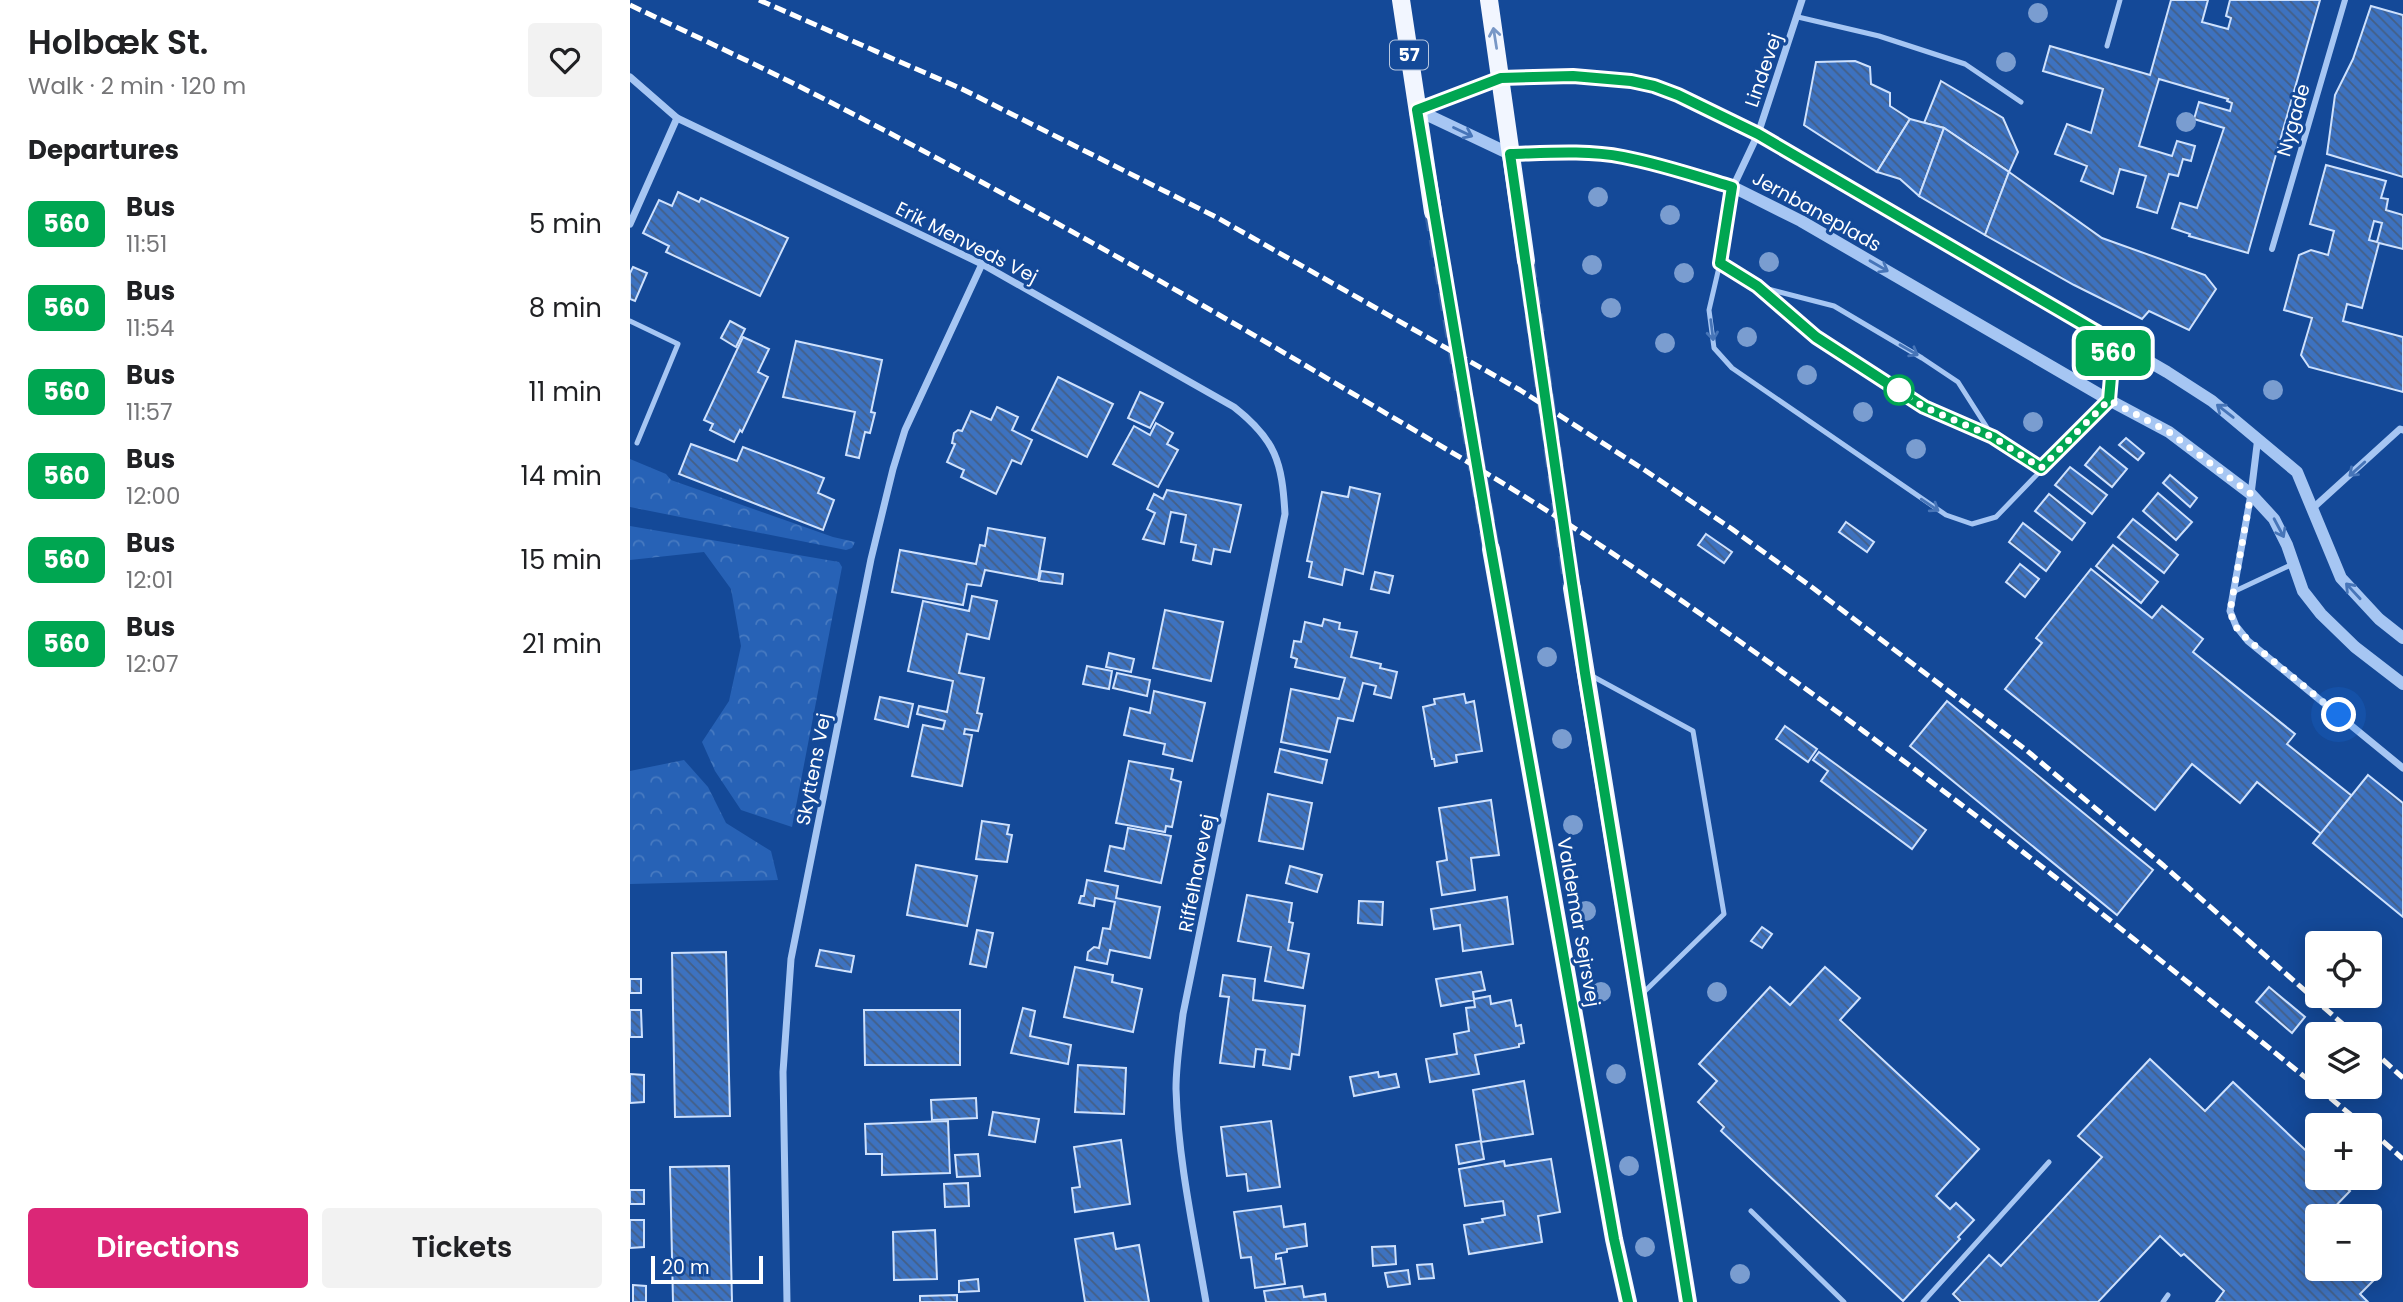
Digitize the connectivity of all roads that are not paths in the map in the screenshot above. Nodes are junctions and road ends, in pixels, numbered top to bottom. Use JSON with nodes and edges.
{"nodes":[{"id":1,"x":1401,"y":0,"type":"edge"},
{"id":2,"x":1489,"y":0,"type":"edge"},
{"id":3,"x":1802,"y":0,"type":"edge"},
{"id":4,"x":2120,"y":0,"type":"edge"},
{"id":5,"x":2345,"y":0,"type":"edge"},
{"id":6,"x":1798,"y":17,"type":"junction"},
{"id":7,"x":2107,"y":46,"type":"dead end"},
{"id":8,"x":630,"y":77,"type":"edge"},
{"id":9,"x":1501,"y":78,"type":"junction"},
{"id":10,"x":2021,"y":102,"type":"dead end"},
{"id":11,"x":1417,"y":110,"type":"junction"},
{"id":12,"x":677,"y":118,"type":"junction"},
{"id":13,"x":1758,"y":134,"type":"junction"},
{"id":14,"x":1510,"y":154,"type":"junction"},
{"id":15,"x":1732,"y":187,"type":"junction"},
{"id":16,"x":1433,"y":212,"type":"tunnel mouth"},
{"id":17,"x":630,"y":224,"type":"edge"},
{"id":18,"x":2272,"y":249,"type":"dead end"},
{"id":19,"x":1526,"y":261,"type":"tunnel mouth"},
{"id":20,"x":1720,"y":263,"type":"junction"},
{"id":21,"x":982,"y":264,"type":"junction"},
{"id":22,"x":1757,"y":286,"type":"junction"},
{"id":23,"x":630,"y":321,"type":"edge"},
{"id":24,"x":2114,"y":342,"type":"junction"},
{"id":25,"x":2109,"y":400,"type":"junction"},
{"id":26,"x":2402,"y":430,"type":"edge"},
{"id":27,"x":1993,"y":437,"type":"junction"},
{"id":28,"x":2258,"y":437,"type":"junction"},
{"id":29,"x":637,"y":443,"type":"dead end"},
{"id":30,"x":1276,"y":454,"type":"joint"},
{"id":31,"x":2041,"y":468,"type":"junction"},
{"id":32,"x":2251,"y":494,"type":"junction"},
{"id":33,"x":2313,"y":508,"type":"junction"},
{"id":34,"x":1491,"y":549,"type":"tunnel mouth"},
{"id":35,"x":2294,"y":564,"type":"junction"},
{"id":36,"x":1572,"y":588,"type":"tunnel mouth"},
{"id":37,"x":2233,"y":592,"type":"junction"},
{"id":38,"x":2403,"y":638,"type":"edge"},
{"id":39,"x":1585,"y":673,"type":"junction"},
{"id":40,"x":2403,"y":684,"type":"edge"},
{"id":41,"x":2403,"y":768,"type":"edge"},
{"id":42,"x":1638,"y":998,"type":"junction"},
{"id":43,"x":2049,"y":1162,"type":"dead end"},
{"id":44,"x":1751,"y":1211,"type":"dead end"},
{"id":45,"x":2168,"y":1295,"type":"dead end"},
{"id":46,"x":787,"y":1302,"type":"edge"},
{"id":47,"x":1206,"y":1302,"type":"edge"},
{"id":48,"x":1628,"y":1302,"type":"edge"},
{"id":49,"x":1688,"y":1302,"type":"edge"},
{"id":50,"x":1844,"y":1302,"type":"edge"},
{"id":51,"x":1923,"y":1302,"type":"edge"},
{"id":52,"x":2162,"y":1302,"type":"edge"}],
"edges":[{"from":1,"to":11,"type":"main road","number":"57"},
{"from":9,"to":2,"type":"main road","one_way":true},
{"from":3,"to":6,"type":"street","name":"Lindevej"},
{"from":4,"to":7,"type":"lane"},
{"from":5,"to":18,"type":"street","name":"Nygade"},
{"from":6,"to":10,"type":"lane"},
{"from":6,"to":13,"type":"street","name":"Lindevej"},
{"from":8,"to":12,"type":"street","name":"Erik Menveds Vej"},
{"from":9,"to":11,"type":"street","name":"Jernbaneplads"},
{"from":9,"to":13,"type":"street","name":"Jernbaneplads"},
{"from":9,"to":14,"type":"main road"},
{"from":11,"to":14,"type":"street","name":"Jernbaneplads","one_way":true},
{"from":11,"to":16,"type":"main road","number":"57"},
{"from":12,"to":17,"type":"street"},
{"from":12,"to":21,"type":"street","name":"Erik Menveds Vej"},
{"from":13,"to":15,"type":"street","name":"Lindevej"},
{"from":13,"to":24,"type":"street","name":"Jernbaneplads"},
{"from":14,"to":15,"type":"street","name":"Jernbaneplads"},
{"from":14,"to":19,"type":"main road"},
{"from":15,"to":20,"type":"lane"},
{"from":15,"to":25,"type":"street","name":"Jernbaneplads","one_way":true},
{"from":20,"to":22,"type":"lane"},
{"from":20,"to":31,"type":"lane","one_way":true},
{"from":21,"to":30,"type":"street","name":"Erik Menveds Vej"},
{"from":21,"to":46,"type":"street","name":"Skyttens Vej"},
{"from":22,"to":27,"type":"lane"},
{"from":22,"to":27,"type":"lane","one_way":true},
{"from":23,"to":29,"type":"lane"},
{"from":24,"to":25,"type":"lane"},
{"from":28,"to":24,"type":"street","name":"Jernbaneplads","one_way":true},
{"from":25,"to":31,"type":"lane"},
{"from":25,"to":32,"type":"street","name":"Jernbaneplads"},
{"from":26,"to":33,"type":"street","one_way":true},
{"from":27,"to":31,"type":"lane"},
{"from":28,"to":32,"type":"street"},
{"from":28,"to":33,"type":"street","name":"Jernbaneplads"},
{"from":30,"to":47,"type":"street","name":"Riffelhavevej"},
{"from":32,"to":35,"type":"street","name":"Jernbaneplads","one_way":true},
{"from":32,"to":37,"type":"street"},
{"from":38,"to":33,"type":"street","name":"Jernbaneplads","one_way":true},
{"from":34,"to":48,"type":"main road","name":"Valdemar Sejrsvej"},
{"from":35,"to":37,"type":"lane"},
{"from":35,"to":40,"type":"street","name":"Jernbaneplads"},
{"from":36,"to":39,"type":"main road"},
{"from":37,"to":41,"type":"street"},
{"from":39,"to":42,"type":"main road"},
{"from":39,"to":42,"type":"lane"},
{"from":42,"to":49,"type":"main road"},
{"from":43,"to":51,"type":"lane"},
{"from":44,"to":50,"type":"lane"},
{"from":45,"to":52,"type":"lane"}]}
